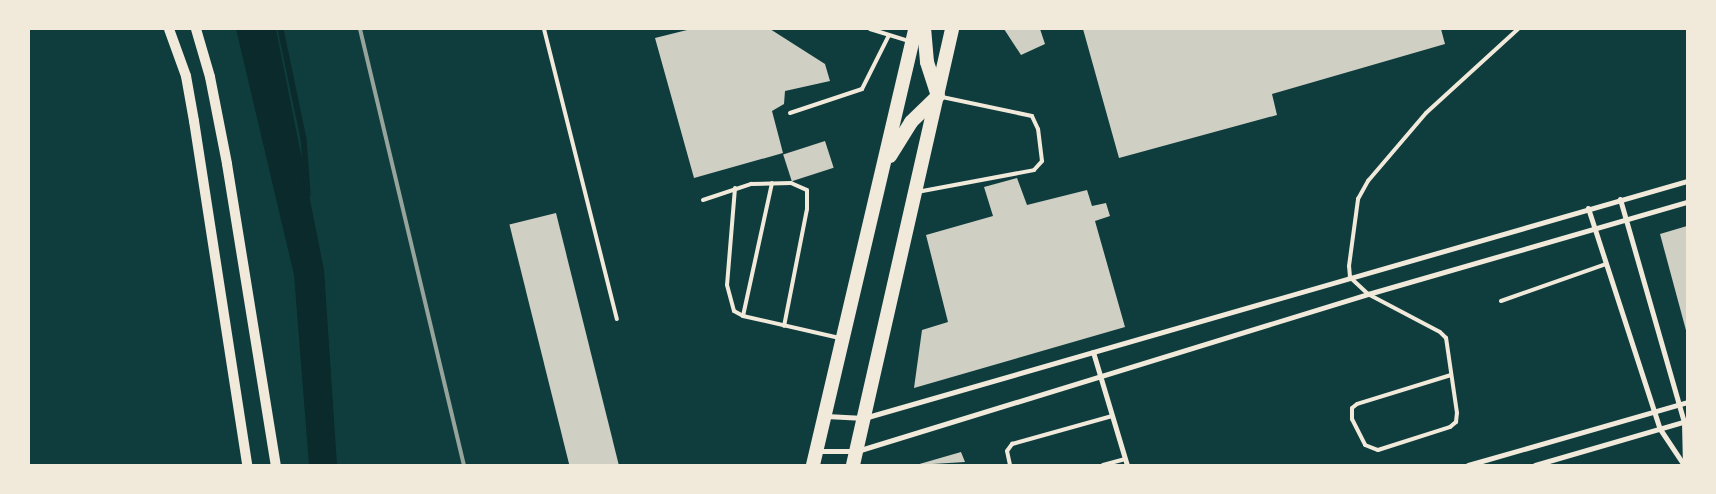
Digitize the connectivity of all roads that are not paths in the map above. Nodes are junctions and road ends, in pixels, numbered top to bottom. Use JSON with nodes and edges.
{"nodes":[{"id":1,"x":169,"y":29,"type":"edge"},
{"id":2,"x":196,"y":29,"type":"edge"},
{"id":3,"x":544,"y":29,"type":"edge"},
{"id":4,"x":870,"y":29,"type":"edge"},
{"id":5,"x":924,"y":29,"type":"edge"},
{"id":6,"x":952,"y":29,"type":"edge"},
{"id":7,"x":1518,"y":29,"type":"edge"},
{"id":8,"x":889,"y":34,"type":"junction"},
{"id":9,"x":913,"y":35,"type":"edge"},
{"id":10,"x":938,"y":96,"type":"junction"},
{"id":11,"x":790,"y":113,"type":"dead end"},
{"id":12,"x":880,"y":175,"type":"junction"},
{"id":13,"x":1687,"y":180,"type":"edge"},
{"id":14,"x":772,"y":183,"type":"junction"},
{"id":15,"x":735,"y":188,"type":"junction"},
{"id":16,"x":915,"y":192,"type":"junction"},
{"id":17,"x":1620,"y":199,"type":"junction"},
{"id":18,"x":703,"y":200,"type":"dead end"},
{"id":19,"x":1687,"y":202,"type":"edge"},
{"id":20,"x":1588,"y":208,"type":"junction"},
{"id":21,"x":1626,"y":218,"type":"junction"},
{"id":22,"x":1594,"y":228,"type":"junction"},
{"id":23,"x":1606,"y":264,"type":"junction"},
{"id":24,"x":1350,"y":277,"type":"junction"},
{"id":25,"x":1368,"y":294,"type":"junction"},
{"id":26,"x":1501,"y":301,"type":"dead end"},
{"id":27,"x":743,"y":316,"type":"junction"},
{"id":28,"x":617,"y":319,"type":"dead end"},
{"id":29,"x":784,"y":326,"type":"junction"},
{"id":30,"x":842,"y":338,"type":"junction"},
{"id":31,"x":1093,"y":352,"type":"junction"},
{"id":32,"x":1451,"y":375,"type":"junction"},
{"id":33,"x":1100,"y":376,"type":"junction"},
{"id":34,"x":1687,"y":402,"type":"edge"},
{"id":35,"x":1679,"y":404,"type":"junction"},
{"id":36,"x":1654,"y":411,"type":"junction"},
{"id":37,"x":824,"y":416,"type":"junction"},
{"id":38,"x":1112,"y":416,"type":"junction"},
{"id":39,"x":864,"y":418,"type":"junction"},
{"id":40,"x":1686,"y":422,"type":"edge"},
{"id":41,"x":1660,"y":430,"type":"junction"},
{"id":42,"x":816,"y":451,"type":"junction"},
{"id":43,"x":857,"y":451,"type":"junction"},
{"id":44,"x":1125,"y":459,"type":"junction"},
{"id":45,"x":247,"y":465,"type":"edge"},
{"id":46,"x":276,"y":465,"type":"edge"},
{"id":47,"x":813,"y":465,"type":"edge"},
{"id":48,"x":853,"y":465,"type":"edge"},
{"id":49,"x":1010,"y":465,"type":"edge"},
{"id":50,"x":1103,"y":465,"type":"edge"},
{"id":51,"x":1127,"y":465,"type":"edge"},
{"id":52,"x":1468,"y":465,"type":"edge"},
{"id":53,"x":1535,"y":465,"type":"edge"},
{"id":54,"x":1685,"y":465,"type":"edge"}],
"edges":[{"from":1,"to":45,"type":"main road"},
{"from":2,"to":46,"type":"main road"},
{"from":3,"to":28,"type":"lane"},
{"from":4,"to":8,"type":"lane"},
{"from":5,"to":10,"type":"highway"},
{"from":6,"to":10,"type":"highway"},
{"from":7,"to":24,"type":"lane"},
{"from":8,"to":9,"type":"lane"},
{"from":8,"to":11,"type":"lane"},
{"from":9,"to":12,"type":"highway"},
{"from":10,"to":12,"type":"highway"},
{"from":10,"to":16,"type":"highway"},
{"from":10,"to":16,"type":"lane"},
{"from":12,"to":30,"type":"highway"},
{"from":13,"to":17,"type":"street"},
{"from":14,"to":15,"type":"lane"},
{"from":14,"to":27,"type":"lane"},
{"from":14,"to":29,"type":"lane"},
{"from":15,"to":18,"type":"lane"},
{"from":15,"to":27,"type":"lane"},
{"from":16,"to":39,"type":"highway"},
{"from":17,"to":20,"type":"street"},
{"from":17,"to":21,"type":"street"},
{"from":19,"to":21,"type":"street"},
{"from":20,"to":22,"type":"street"},
{"from":20,"to":24,"type":"street"},
{"from":21,"to":22,"type":"street"},
{"from":21,"to":35,"type":"street"},
{"from":22,"to":23,"type":"street"},
{"from":22,"to":25,"type":"street"},
{"from":23,"to":26,"type":"lane"},
{"from":23,"to":36,"type":"street"},
{"from":24,"to":25,"type":"lane"},
{"from":24,"to":31,"type":"street"},
{"from":25,"to":32,"type":"lane"},
{"from":25,"to":33,"type":"street"},
{"from":27,"to":29,"type":"lane"},
{"from":29,"to":30,"type":"lane"},
{"from":30,"to":37,"type":"highway"},
{"from":31,"to":33,"type":"street"},
{"from":31,"to":39,"type":"street"},
{"from":32,"to":32,"type":"lane"},
{"from":33,"to":38,"type":"street"},
{"from":33,"to":43,"type":"street"},
{"from":34,"to":35,"type":"street"},
{"from":35,"to":36,"type":"street"},
{"from":35,"to":40,"type":"street"},
{"from":36,"to":41,"type":"street"},
{"from":36,"to":52,"type":"street"},
{"from":37,"to":39,"type":"street"},
{"from":37,"to":42,"type":"highway"},
{"from":38,"to":44,"type":"street"},
{"from":38,"to":49,"type":"lane"},
{"from":39,"to":43,"type":"highway"},
{"from":40,"to":41,"type":"street"},
{"from":40,"to":54,"type":"street"},
{"from":41,"to":53,"type":"street"},
{"from":41,"to":54,"type":"street"},
{"from":42,"to":43,"type":"street"},
{"from":42,"to":47,"type":"highway"},
{"from":43,"to":48,"type":"highway"},
{"from":44,"to":50,"type":"lane"},
{"from":44,"to":51,"type":"street"}]}
